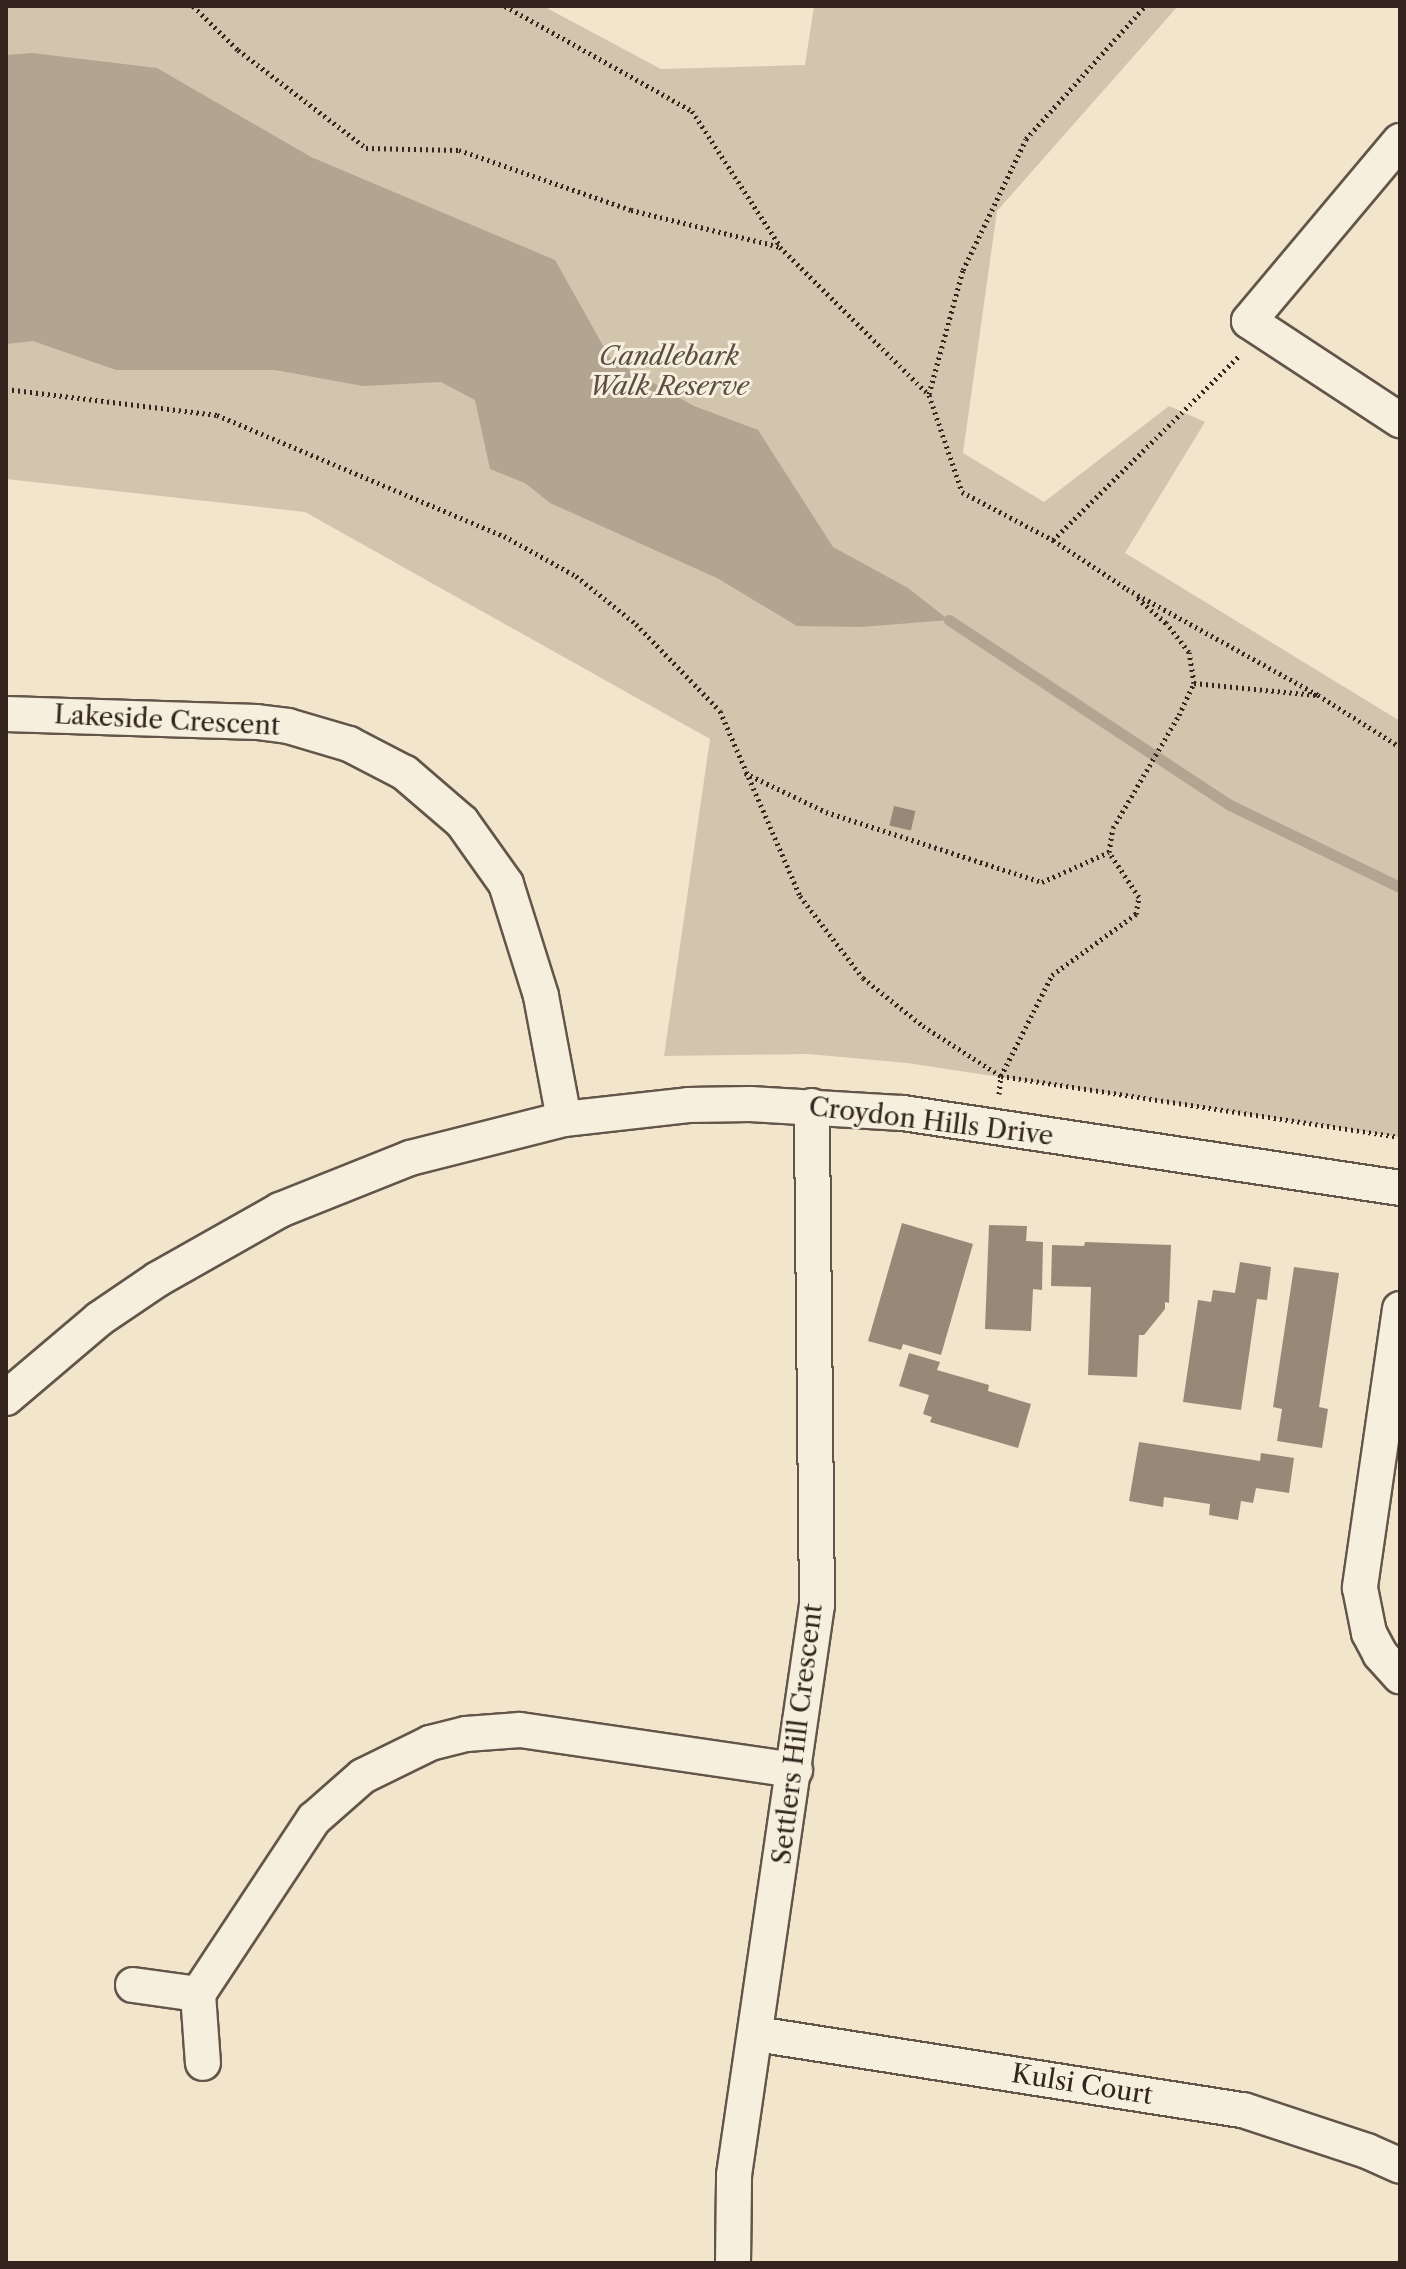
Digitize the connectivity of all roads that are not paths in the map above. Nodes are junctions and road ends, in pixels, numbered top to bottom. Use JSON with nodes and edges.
{"nodes":[{"id":1,"x":1400,"y":141,"type":"edge"},
{"id":2,"x":1400,"y":420,"type":"edge"},
{"id":3,"x":6,"y":714,"type":"edge"},
{"id":4,"x":812,"y":1106,"type":"junction"},
{"id":5,"x":564,"y":1119,"type":"junction"},
{"id":6,"x":1400,"y":1188,"type":"edge"},
{"id":7,"x":1400,"y":1309,"type":"edge"},
{"id":8,"x":6,"y":1398,"type":"edge"},
{"id":9,"x":1400,"y":1676,"type":"edge"},
{"id":10,"x":795,"y":1770,"type":"junction"},
{"id":11,"x":133,"y":1985,"type":"dead end"},
{"id":12,"x":198,"y":1994,"type":"junction"},
{"id":13,"x":756,"y":2034,"type":"junction"},
{"id":14,"x":203,"y":2063,"type":"dead end"},
{"id":15,"x":1400,"y":2166,"type":"edge"},
{"id":16,"x":733,"y":2263,"type":"edge"}],
"edges":[{"from":1,"to":2,"type":"street"},
{"from":3,"to":5,"type":"street","name":"Lakeside Crescent"},
{"from":4,"to":5,"type":"street","name":"Croydon Hills Drive"},
{"from":4,"to":6,"type":"street","name":"Croydon Hills Drive"},
{"from":4,"to":10,"type":"street","name":"Settlers Hill Crescent"},
{"from":5,"to":8,"type":"street","name":"Croydon Hills Drive"},
{"from":7,"to":9,"type":"street"},
{"from":10,"to":12,"type":"street"},
{"from":10,"to":13,"type":"street","name":"Settlers Hill Crescent"},
{"from":11,"to":12,"type":"street"},
{"from":12,"to":14,"type":"street"},
{"from":13,"to":15,"type":"street","name":"Kulsi Court"},
{"from":13,"to":16,"type":"street","name":"Settlers Hill Crescent"}]}
